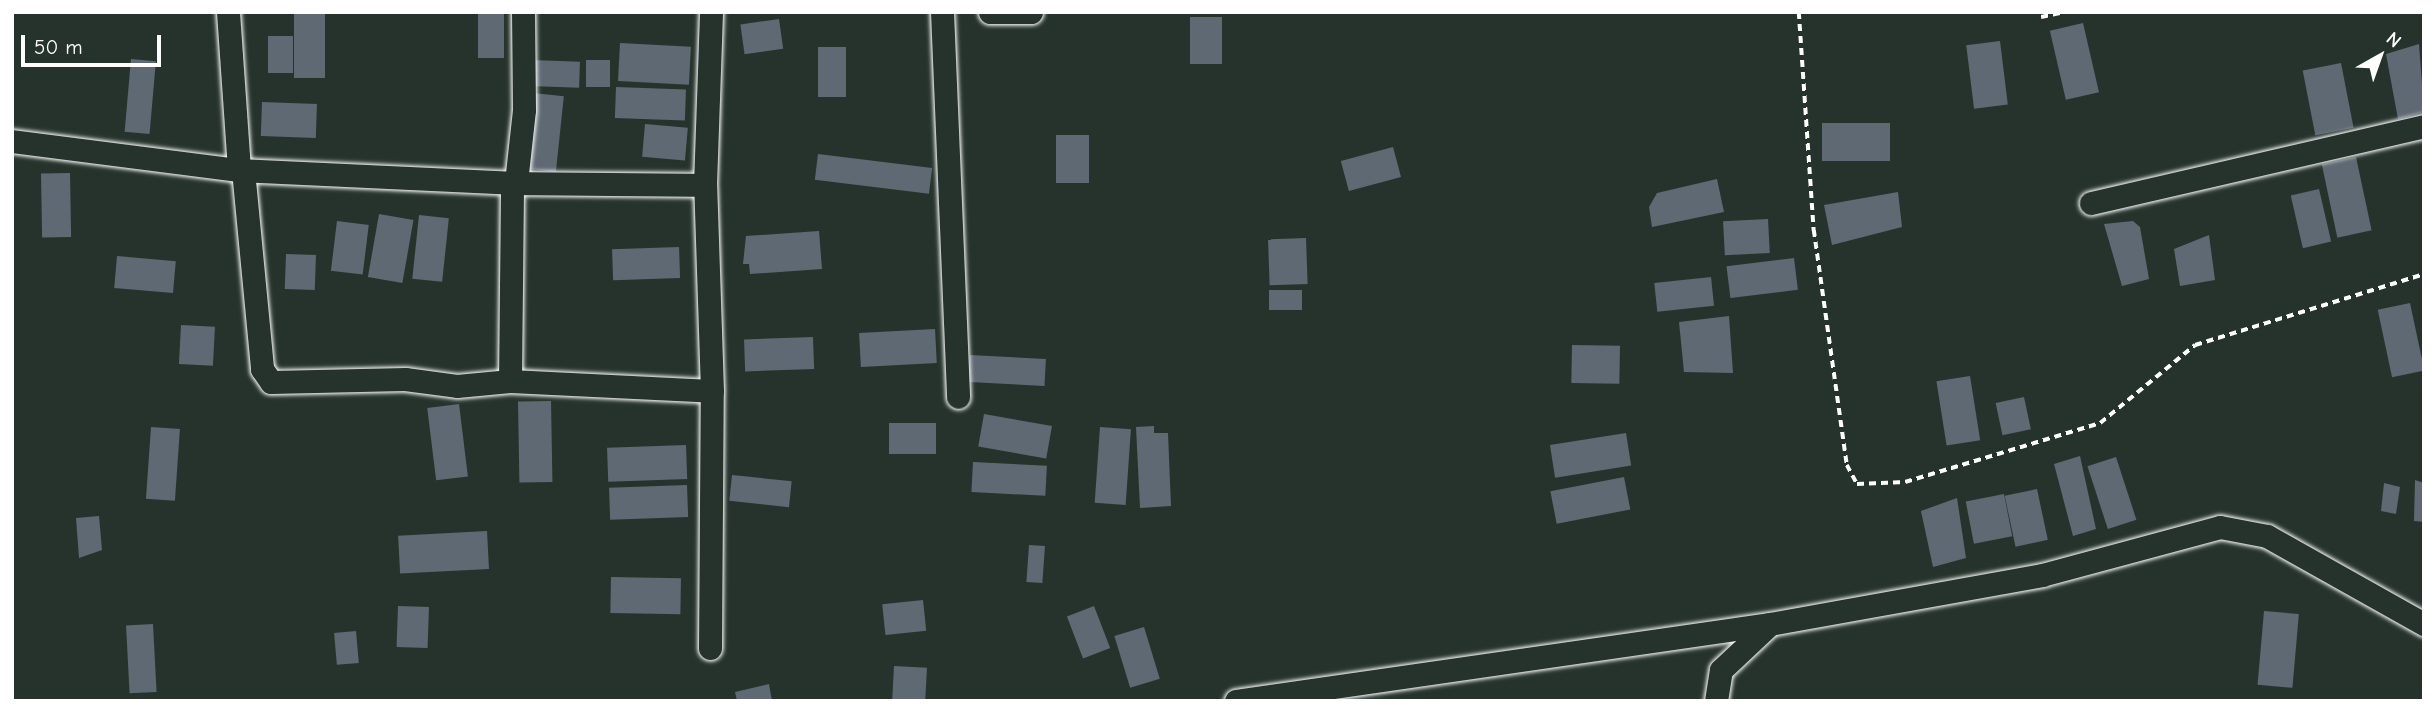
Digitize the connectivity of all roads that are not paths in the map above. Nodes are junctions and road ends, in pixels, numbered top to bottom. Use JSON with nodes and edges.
{"nodes":[{"id":1,"x":228,"y":12,"type":"edge"},
{"id":2,"x":523,"y":12,"type":"edge"},
{"id":3,"x":711,"y":12,"type":"edge"},
{"id":4,"x":942,"y":12,"type":"edge"},
{"id":5,"x":990,"y":12,"type":"edge"},
{"id":6,"x":1031,"y":12,"type":"edge"},
{"id":7,"x":2424,"y":126,"type":"edge"},
{"id":8,"x":12,"y":141,"type":"edge"},
{"id":9,"x":241,"y":170,"type":"junction"},
{"id":10,"x":514,"y":183,"type":"junction"},
{"id":11,"x":705,"y":185,"type":"junction"},
{"id":12,"x":2091,"y":203,"type":"dead end"},
{"id":13,"x":510,"y":381,"type":"junction"},
{"id":14,"x":712,"y":391,"type":"junction"},
{"id":15,"x":958,"y":397,"type":"dead end"},
{"id":16,"x":1770,"y":624,"type":"junction"},
{"id":17,"x":2424,"y":624,"type":"edge"},
{"id":18,"x":710,"y":648,"type":"dead end"},
{"id":19,"x":1236,"y":701,"type":"edge"},
{"id":20,"x":1716,"y":701,"type":"edge"}],
"edges":[{"from":1,"to":9,"type":"street"},
{"from":2,"to":10,"type":"street"},
{"from":3,"to":11,"type":"street"},
{"from":4,"to":15,"type":"street"},
{"from":5,"to":6,"type":"street"},
{"from":7,"to":12,"type":"street"},
{"from":8,"to":9,"type":"street"},
{"from":9,"to":10,"type":"street"},
{"from":9,"to":13,"type":"street"},
{"from":10,"to":11,"type":"street"},
{"from":10,"to":13,"type":"street"},
{"from":11,"to":14,"type":"street"},
{"from":13,"to":14,"type":"street"},
{"from":14,"to":18,"type":"street"},
{"from":16,"to":17,"type":"street"},
{"from":16,"to":19,"type":"street"},
{"from":16,"to":20,"type":"street"}]}
